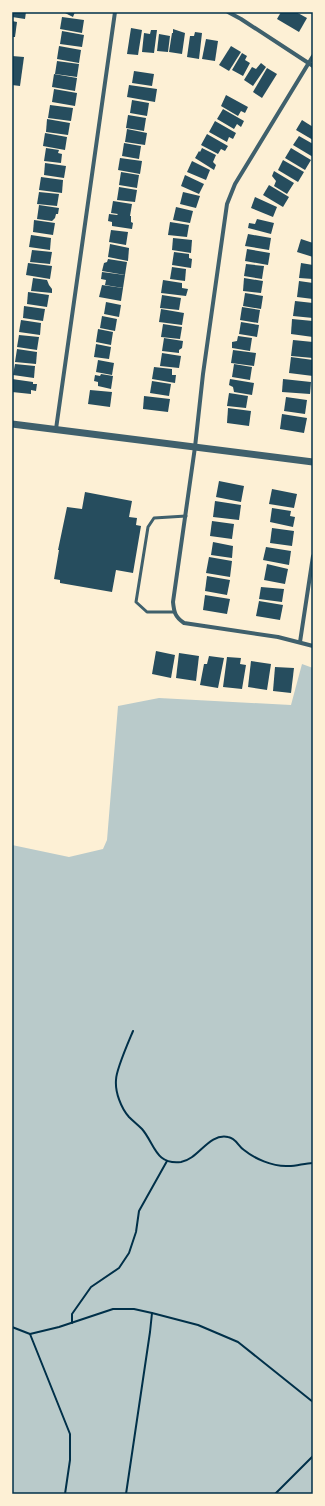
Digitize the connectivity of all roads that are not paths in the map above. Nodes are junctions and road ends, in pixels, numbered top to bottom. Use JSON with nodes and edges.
{"nodes":[{"id":1,"x":115,"y":12,"type":"edge"},
{"id":2,"x":228,"y":12,"type":"edge"},
{"id":3,"x":313,"y":56,"type":"edge"},
{"id":4,"x":308,"y":63,"type":"junction"},
{"id":5,"x":313,"y":66,"type":"edge"},
{"id":6,"x":12,"y":424,"type":"edge"},
{"id":7,"x":56,"y":430,"type":"junction"},
{"id":8,"x":195,"y":447,"type":"junction"},
{"id":9,"x":313,"y":462,"type":"edge"},
{"id":10,"x":186,"y":516,"type":"junction"},
{"id":11,"x":313,"y":556,"type":"edge"},
{"id":12,"x":174,"y":612,"type":"junction"},
{"id":13,"x":300,"y":642,"type":"junction"},
{"id":14,"x":313,"y":646,"type":"edge"}],
"edges":[{"from":1,"to":7,"type":"street"},
{"from":2,"to":4,"type":"street"},
{"from":3,"to":4,"type":"street"},
{"from":4,"to":5,"type":"street"},
{"from":4,"to":8,"type":"street"},
{"from":6,"to":7,"type":"street"},
{"from":7,"to":8,"type":"street"},
{"from":8,"to":9,"type":"street"},
{"from":8,"to":10,"type":"street"},
{"from":10,"to":12,"type":"street"},
{"from":10,"to":12,"type":"lane"},
{"from":11,"to":13,"type":"street"},
{"from":12,"to":13,"type":"street"},
{"from":13,"to":14,"type":"street"}]}
